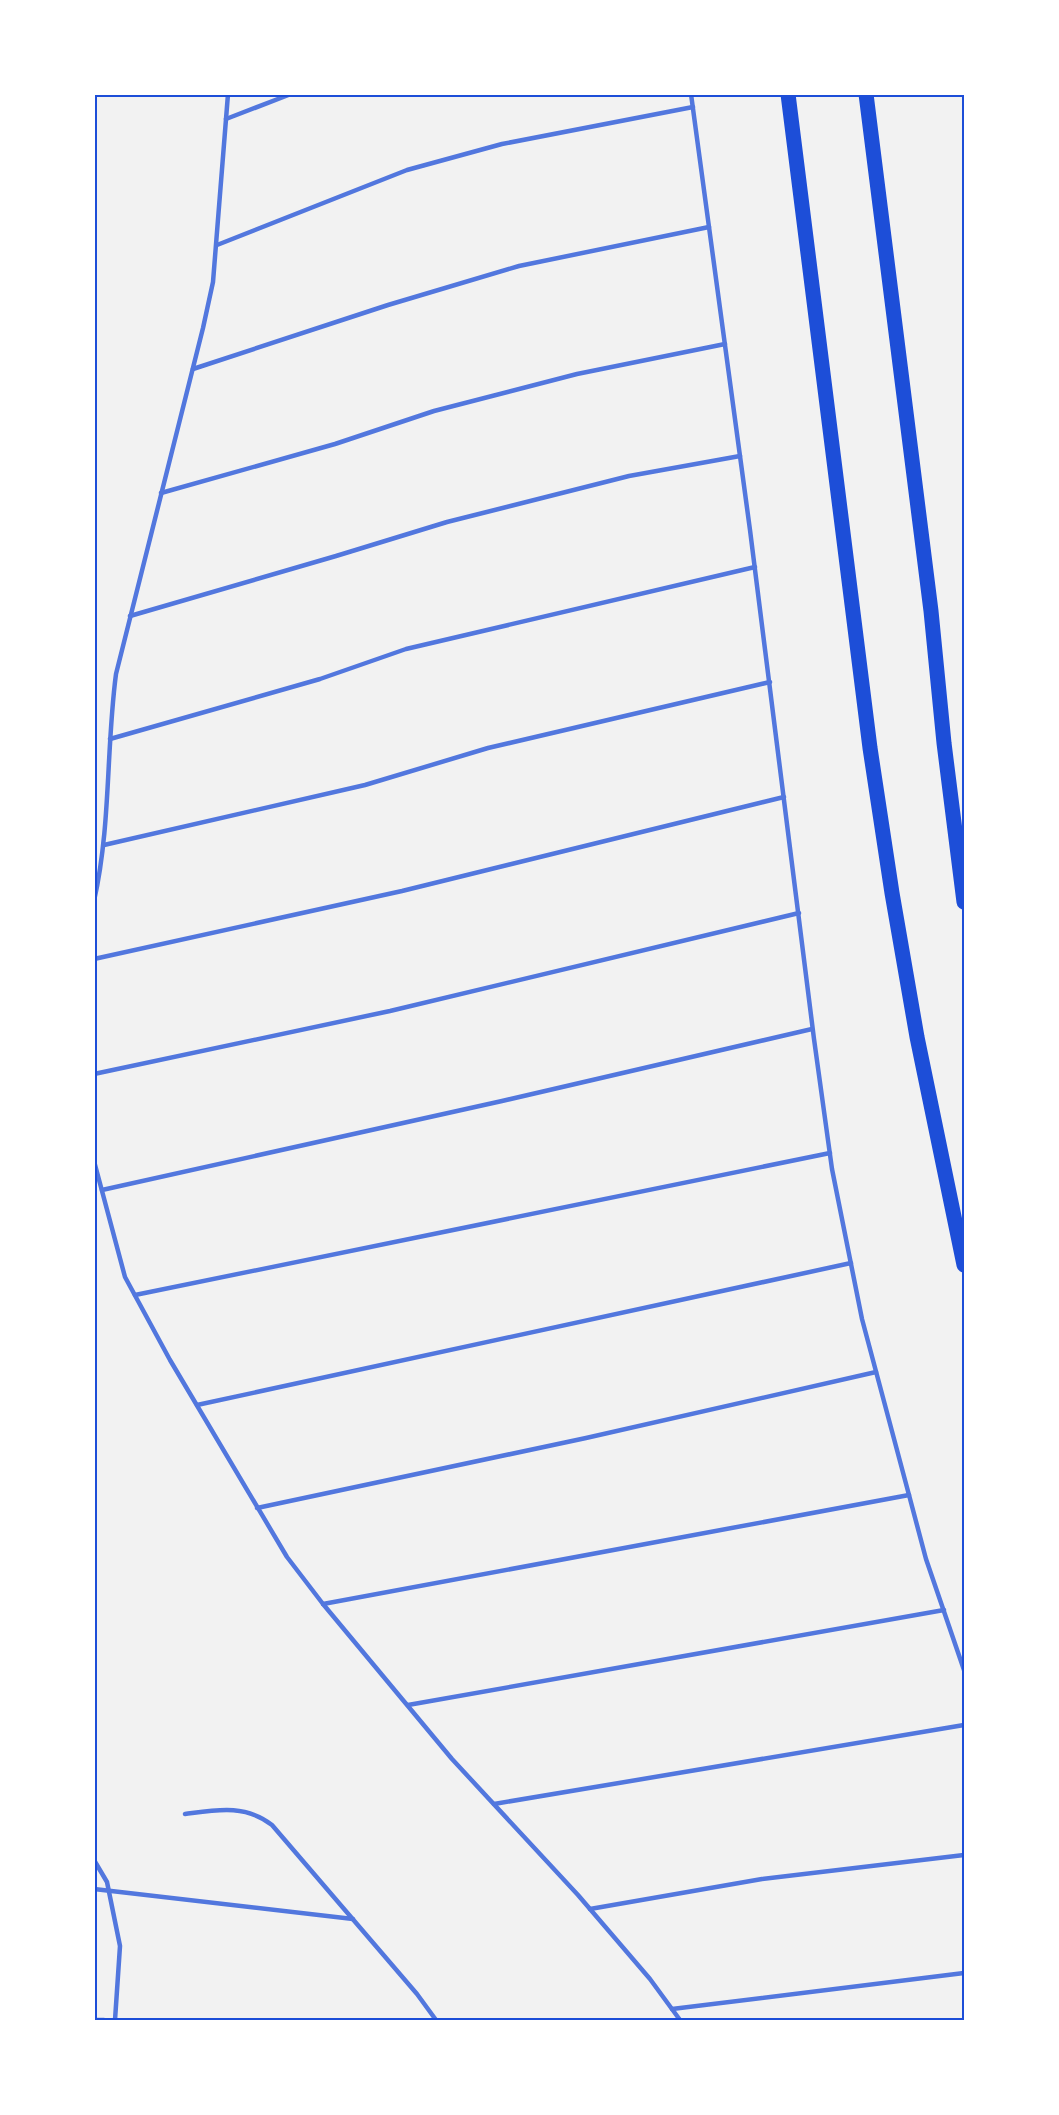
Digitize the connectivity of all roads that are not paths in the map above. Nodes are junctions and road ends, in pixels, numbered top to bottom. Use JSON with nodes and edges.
{"nodes":[{"id":1,"x":228,"y":94,"type":"edge"},
{"id":2,"x":291,"y":94,"type":"edge"},
{"id":3,"x":691,"y":94,"type":"edge"},
{"id":4,"x":788,"y":94,"type":"edge"},
{"id":5,"x":866,"y":94,"type":"edge"},
{"id":6,"x":693,"y":107,"type":"junction"},
{"id":7,"x":226,"y":119,"type":"junction"},
{"id":8,"x":709,"y":227,"type":"junction"},
{"id":9,"x":217,"y":245,"type":"junction"},
{"id":10,"x":725,"y":344,"type":"junction"},
{"id":11,"x":193,"y":369,"type":"junction"},
{"id":12,"x":740,"y":456,"type":"junction"},
{"id":13,"x":161,"y":493,"type":"junction"},
{"id":14,"x":755,"y":567,"type":"junction"},
{"id":15,"x":130,"y":616,"type":"junction"},
{"id":16,"x":770,"y":682,"type":"junction"},
{"id":17,"x":110,"y":739,"type":"junction"},
{"id":18,"x":784,"y":797,"type":"junction"},
{"id":19,"x":104,"y":845,"type":"junction"},
{"id":20,"x":94,"y":901,"type":"edge"},
{"id":21,"x":964,"y":902,"type":"edge"},
{"id":22,"x":799,"y":913,"type":"junction"},
{"id":23,"x":94,"y":959,"type":"edge"},
{"id":24,"x":812,"y":1029,"type":"junction"},
{"id":25,"x":94,"y":1074,"type":"edge"},
{"id":26,"x":830,"y":1153,"type":"junction"},
{"id":27,"x":94,"y":1161,"type":"edge"},
{"id":28,"x":102,"y":1190,"type":"junction"},
{"id":29,"x":851,"y":1263,"type":"junction"},
{"id":30,"x":964,"y":1265,"type":"edge"},
{"id":31,"x":135,"y":1295,"type":"junction"},
{"id":32,"x":876,"y":1372,"type":"junction"},
{"id":33,"x":197,"y":1405,"type":"junction"},
{"id":34,"x":909,"y":1495,"type":"junction"},
{"id":35,"x":257,"y":1508,"type":"junction"},
{"id":36,"x":323,"y":1604,"type":"junction"},
{"id":37,"x":944,"y":1610,"type":"junction"},
{"id":38,"x":964,"y":1670,"type":"edge"},
{"id":39,"x":408,"y":1705,"type":"junction"},
{"id":40,"x":964,"y":1725,"type":"edge"},
{"id":41,"x":494,"y":1804,"type":"junction"},
{"id":42,"x":185,"y":1814,"type":"dead end"},
{"id":43,"x":964,"y":1855,"type":"edge"},
{"id":44,"x":94,"y":1860,"type":"edge"},
{"id":45,"x":94,"y":1889,"type":"edge"},
{"id":46,"x":109,"y":1891,"type":"junction"},
{"id":47,"x":590,"y":1909,"type":"junction"},
{"id":48,"x":353,"y":1919,"type":"junction"},
{"id":49,"x":964,"y":1972,"type":"edge"},
{"id":50,"x":672,"y":2009,"type":"junction"},
{"id":51,"x":94,"y":2020,"type":"edge"},
{"id":52,"x":104,"y":2020,"type":"edge"},
{"id":53,"x":115,"y":2020,"type":"edge"},
{"id":54,"x":436,"y":2020,"type":"edge"},
{"id":55,"x":680,"y":2020,"type":"edge"}],
"edges":[{"from":1,"to":7,"type":"lane"},
{"from":2,"to":7,"type":"lane"},
{"from":3,"to":6,"type":"lane"},
{"from":4,"to":30,"type":"main road"},
{"from":5,"to":21,"type":"main road"},
{"from":6,"to":8,"type":"lane"},
{"from":6,"to":9,"type":"lane"},
{"from":7,"to":9,"type":"lane"},
{"from":8,"to":10,"type":"lane"},
{"from":8,"to":11,"type":"lane"},
{"from":9,"to":11,"type":"lane"},
{"from":10,"to":12,"type":"lane"},
{"from":10,"to":13,"type":"lane"},
{"from":11,"to":13,"type":"lane"},
{"from":12,"to":14,"type":"lane"},
{"from":12,"to":15,"type":"lane"},
{"from":13,"to":15,"type":"lane"},
{"from":14,"to":16,"type":"lane"},
{"from":14,"to":17,"type":"lane"},
{"from":15,"to":17,"type":"lane"},
{"from":16,"to":18,"type":"lane"},
{"from":16,"to":19,"type":"lane"},
{"from":17,"to":19,"type":"lane"},
{"from":18,"to":22,"type":"lane"},
{"from":18,"to":23,"type":"lane"},
{"from":19,"to":20,"type":"lane"},
{"from":22,"to":24,"type":"lane"},
{"from":22,"to":25,"type":"lane"},
{"from":24,"to":26,"type":"lane"},
{"from":24,"to":28,"type":"lane"},
{"from":26,"to":29,"type":"lane"},
{"from":26,"to":31,"type":"lane"},
{"from":27,"to":28,"type":"lane"},
{"from":28,"to":31,"type":"lane"},
{"from":29,"to":32,"type":"lane"},
{"from":29,"to":33,"type":"lane"},
{"from":31,"to":33,"type":"lane"},
{"from":32,"to":34,"type":"lane"},
{"from":32,"to":35,"type":"lane"},
{"from":33,"to":35,"type":"lane"},
{"from":34,"to":36,"type":"lane"},
{"from":34,"to":37,"type":"lane"},
{"from":35,"to":36,"type":"lane"},
{"from":36,"to":39,"type":"lane"},
{"from":37,"to":38,"type":"lane"},
{"from":37,"to":39,"type":"lane"},
{"from":39,"to":41,"type":"lane"},
{"from":40,"to":41,"type":"lane"},
{"from":41,"to":47,"type":"lane"},
{"from":42,"to":48,"type":"lane"},
{"from":43,"to":47,"type":"lane"},
{"from":44,"to":46,"type":"lane"},
{"from":45,"to":46,"type":"lane"},
{"from":46,"to":48,"type":"lane"},
{"from":46,"to":53,"type":"lane"},
{"from":47,"to":50,"type":"lane"},
{"from":48,"to":54,"type":"lane"},
{"from":49,"to":50,"type":"lane"},
{"from":50,"to":55,"type":"lane"},
{"from":51,"to":52,"type":"lane"}]}
